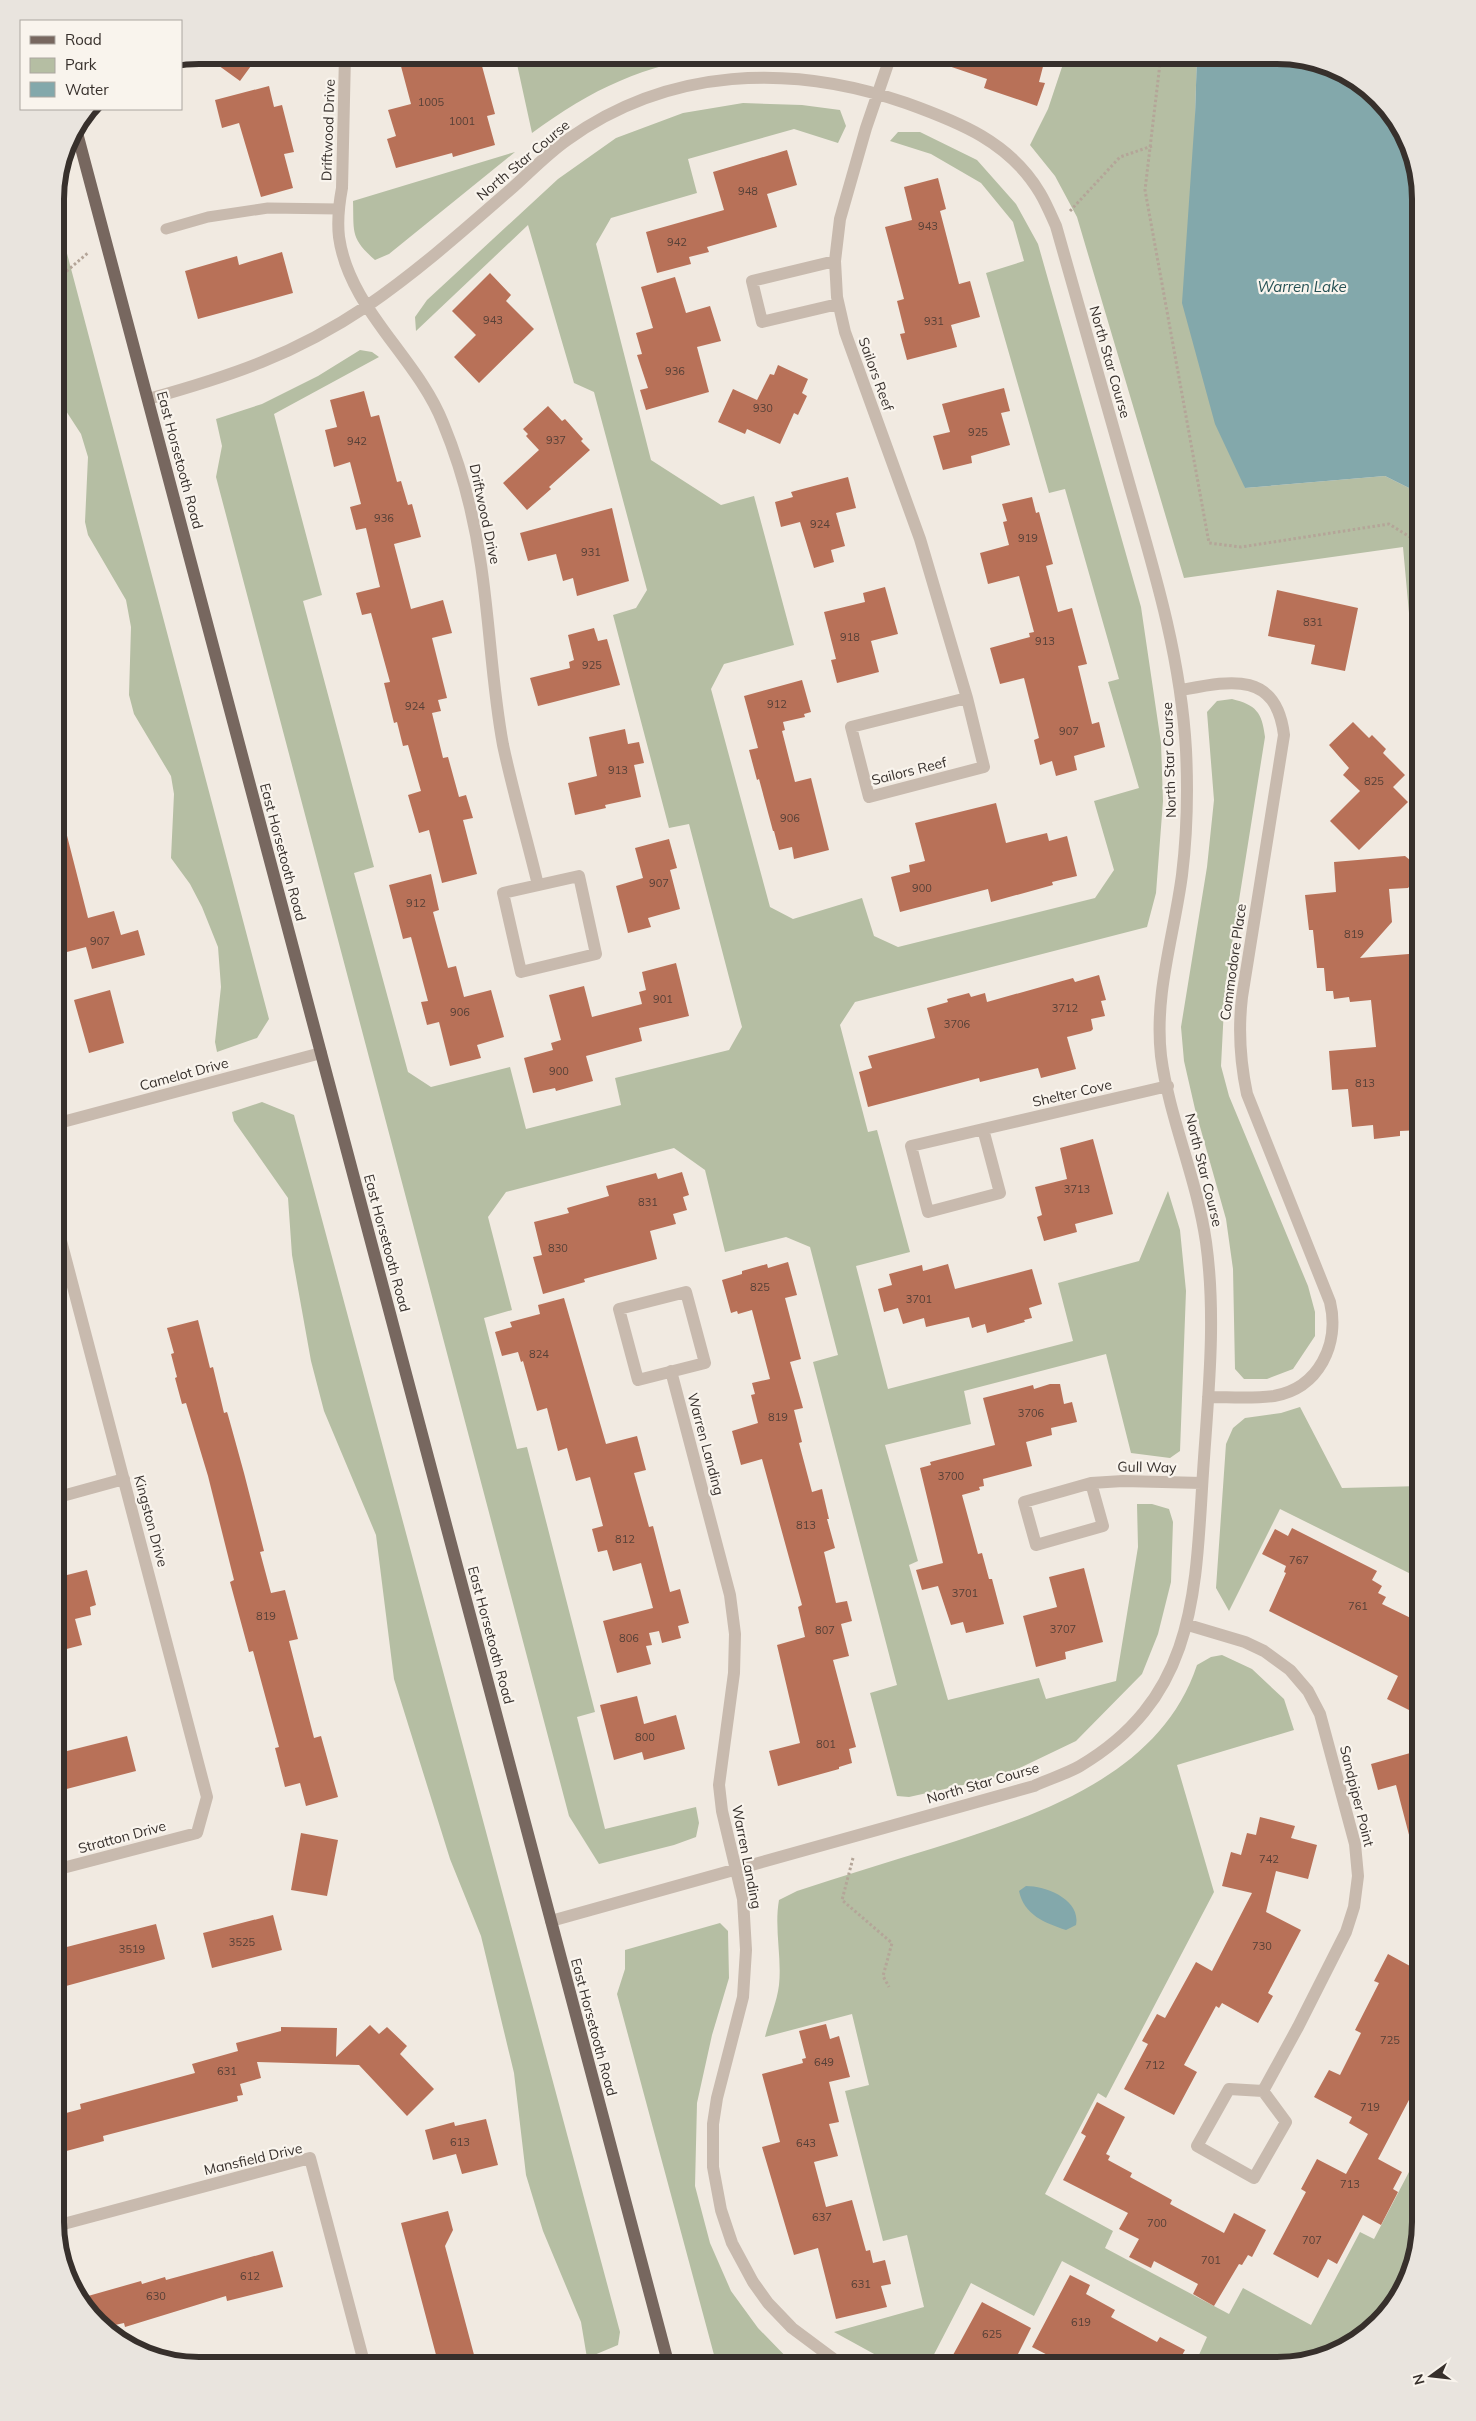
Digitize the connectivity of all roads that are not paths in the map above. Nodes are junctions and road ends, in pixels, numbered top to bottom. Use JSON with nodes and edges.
{"nodes":[{"id":1,"x":345,"y":64,"type":"edge"},
{"id":2,"x":888,"y":64,"type":"edge"},
{"id":3,"x":879,"y":94,"type":"junction"},
{"id":4,"x":78,"y":138,"type":"edge"},
{"id":5,"x":339,"y":210,"type":"junction"},
{"id":6,"x":166,"y":229,"type":"dead end"},
{"id":7,"x":835,"y":261,"type":"junction"},
{"id":8,"x":838,"y":304,"type":"junction"},
{"id":9,"x":367,"y":306,"type":"junction"},
{"id":10,"x":148,"y":399,"type":"junction"},
{"id":11,"x":1182,"y":690,"type":"junction"},
{"id":12,"x":966,"y":698,"type":"junction"},
{"id":13,"x":538,"y":885,"type":"junction"},
{"id":14,"x":321,"y":1053,"type":"junction"},
{"id":15,"x":1168,"y":1086,"type":"junction"},
{"id":16,"x":64,"y":1122,"type":"edge"},
{"id":17,"x":983,"y":1129,"type":"junction"},
{"id":18,"x":64,"y":1252,"type":"edge"},
{"id":19,"x":672,"y":1371,"type":"junction"},
{"id":20,"x":1208,"y":1397,"type":"junction"},
{"id":21,"x":124,"y":1479,"type":"junction"},
{"id":22,"x":1091,"y":1483,"type":"junction"},
{"id":23,"x":1202,"y":1483,"type":"junction"},
{"id":24,"x":64,"y":1496,"type":"edge"},
{"id":25,"x":1188,"y":1625,"type":"junction"},
{"id":26,"x":197,"y":1832,"type":"joint"},
{"id":27,"x":64,"y":1868,"type":"edge"},
{"id":28,"x":737,"y":1868,"type":"junction"},
{"id":29,"x":551,"y":1921,"type":"junction"},
{"id":30,"x":1263,"y":2091,"type":"junction"},
{"id":31,"x":64,"y":2224,"type":"edge"},
{"id":32,"x":363,"y":2357,"type":"edge"},
{"id":33,"x":667,"y":2357,"type":"edge"},
{"id":34,"x":831,"y":2357,"type":"edge"}],
"edges":[{"from":1,"to":5,"type":"street","name":"Driftwood Drive"},
{"from":2,"to":3,"type":"street","name":"Sailors Reef"},
{"from":3,"to":7,"type":"street","name":"Sailors Reef"},
{"from":3,"to":9,"type":"street","name":"North Star Course"},
{"from":3,"to":11,"type":"street","name":"North Star Course"},
{"from":4,"to":10,"type":"main road","name":"East Horsetooth Road"},
{"from":5,"to":6,"type":"lane"},
{"from":5,"to":9,"type":"street","name":"Driftwood Drive"},
{"from":7,"to":8,"type":"street","name":"Sailors Reef"},
{"from":7,"to":8,"type":"street"},
{"from":8,"to":12,"type":"street","name":"Sailors Reef"},
{"from":9,"to":10,"type":"street","name":"North Star Course"},
{"from":9,"to":13,"type":"street","name":"Driftwood Drive"},
{"from":10,"to":14,"type":"main road","name":"East Horsetooth Road"},
{"from":11,"to":15,"type":"street","name":"North Star Course"},
{"from":11,"to":20,"type":"street","name":"Commodore Place"},
{"from":12,"to":12,"type":"street","name":"Sailors Reef"},
{"from":13,"to":13,"type":"street"},
{"from":14,"to":16,"type":"street","name":"Camelot Drive"},
{"from":14,"to":29,"type":"main road","name":"East Horsetooth Road"},
{"from":15,"to":17,"type":"street","name":"Shelter Cove"},
{"from":15,"to":20,"type":"street","name":"North Star Course"},
{"from":17,"to":17,"type":"street","name":"Shelter Cove"},
{"from":18,"to":21,"type":"street","name":"Kingston Drive"},
{"from":19,"to":19,"type":"street"},
{"from":19,"to":28,"type":"street","name":"Warren Landing"},
{"from":20,"to":23,"type":"street","name":"North Star Course"},
{"from":21,"to":24,"type":"street"},
{"from":21,"to":26,"type":"street","name":"Kingston Drive"},
{"from":22,"to":22,"type":"street","name":"Gull Way"},
{"from":22,"to":23,"type":"street","name":"Gull Way"},
{"from":23,"to":25,"type":"street","name":"North Star Course"},
{"from":25,"to":28,"type":"street","name":"North Star Course"},
{"from":25,"to":30,"type":"street","name":"Sandpiper Point"},
{"from":26,"to":27,"type":"street","name":"Stratton Drive"},
{"from":28,"to":29,"type":"street","name":"North Star Course"},
{"from":28,"to":34,"type":"street","name":"Warren Landing"},
{"from":29,"to":33,"type":"main road","name":"East Horsetooth Road"},
{"from":30,"to":30,"type":"street"},
{"from":31,"to":32,"type":"street","name":"Mansfield Drive"}]}
